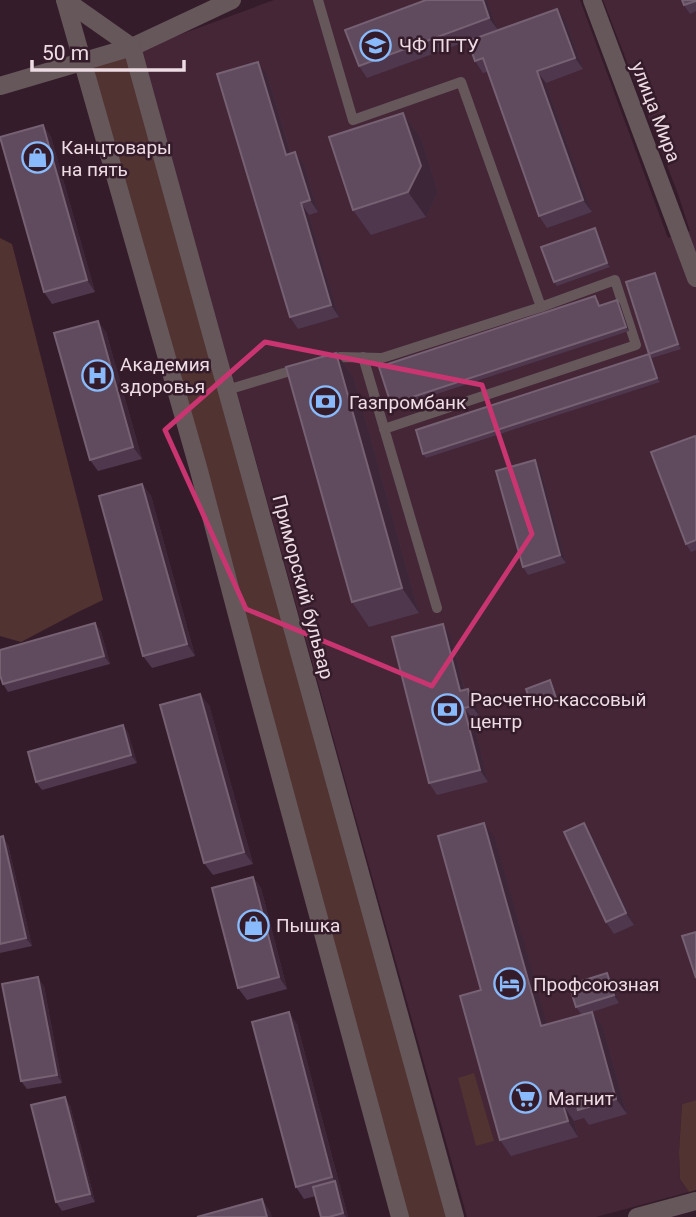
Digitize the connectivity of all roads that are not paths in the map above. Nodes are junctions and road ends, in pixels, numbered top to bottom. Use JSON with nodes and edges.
{"nodes":[{"id":1,"x":65,"y":0,"type":"edge"},
{"id":2,"x":232,"y":0,"type":"edge"},
{"id":3,"x":318,"y":0,"type":"edge"},
{"id":4,"x":592,"y":0,"type":"edge"},
{"id":5,"x":132,"y":47,"type":"junction"},
{"id":6,"x":83,"y":62,"type":"junction"},
{"id":7,"x":0,"y":86,"type":"edge"},
{"id":8,"x":696,"y":278,"type":"edge"},
{"id":9,"x":541,"y":307,"type":"junction"},
{"id":10,"x":363,"y":357,"type":"junction"},
{"id":11,"x":315,"y":364,"type":"edge"},
{"id":12,"x":302,"y":368,"type":"edge"},
{"id":13,"x":227,"y":390,"type":"junction"},
{"id":14,"x":384,"y":429,"type":"junction"},
{"id":15,"x":437,"y":608,"type":"dead end"},
{"id":16,"x":696,"y":1201,"type":"edge"},
{"id":17,"x":400,"y":1217,"type":"edge"},
{"id":18,"x":455,"y":1217,"type":"edge"},
{"id":19,"x":637,"y":1217,"type":"edge"}],
"edges":[{"from":1,"to":5,"type":"street"},
{"from":1,"to":6,"type":"street"},
{"from":2,"to":5,"type":"street"},
{"from":3,"to":9,"type":"lane"},
{"from":4,"to":8,"type":"street","name":"улица Мира"},
{"from":5,"to":6,"type":"street"},
{"from":5,"to":13,"type":"street","name":"Приморский бульвар"},
{"from":6,"to":7,"type":"street"},
{"from":6,"to":17,"type":"street"},
{"from":9,"to":10,"type":"lane"},
{"from":9,"to":14,"type":"lane"},
{"from":10,"to":11,"type":"lane"},
{"from":10,"to":14,"type":"lane"},
{"from":12,"to":13,"type":"lane"},
{"from":13,"to":18,"type":"street","name":"Приморский бульвар"},
{"from":14,"to":15,"type":"lane"},
{"from":16,"to":19,"type":"street"}]}
